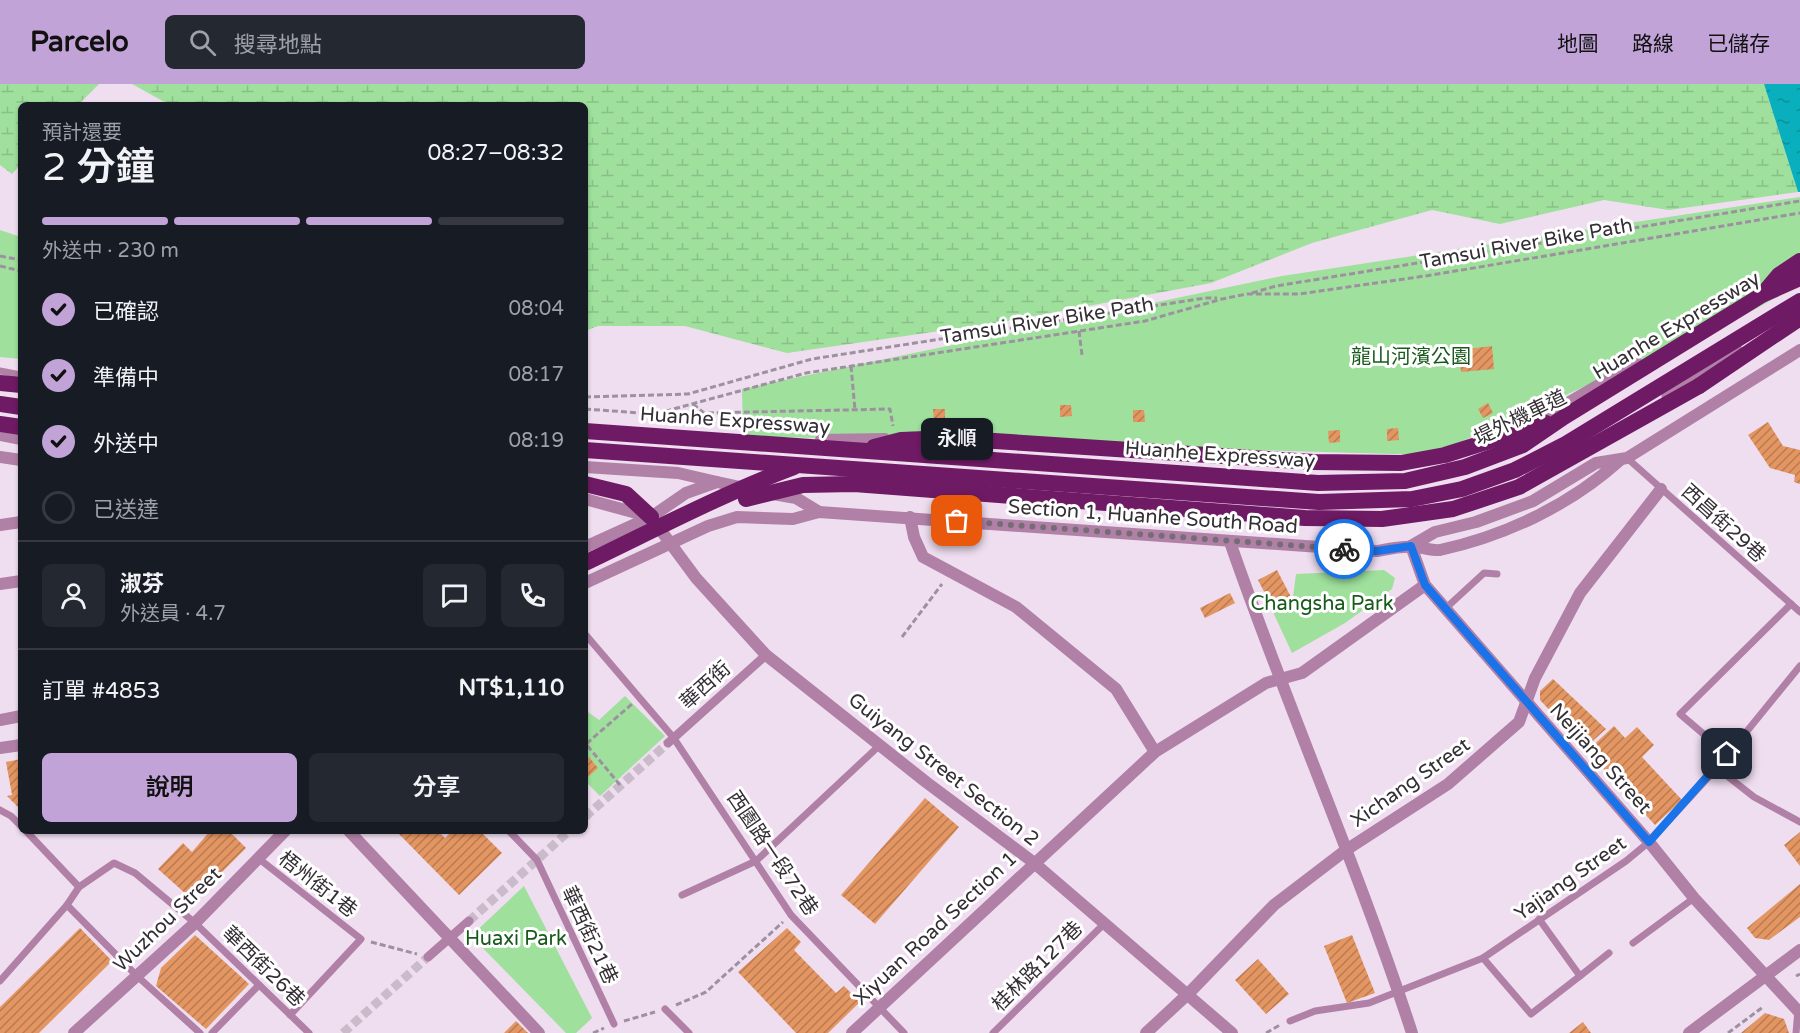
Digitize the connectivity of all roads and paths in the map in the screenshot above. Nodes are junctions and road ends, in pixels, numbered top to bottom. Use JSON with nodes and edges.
{"nodes":[{"id":1,"x":1800,"y":201,"type":"edge"},
{"id":2,"x":1800,"y":213,"type":"edge"},
{"id":3,"x":0,"y":256,"type":"edge"},
{"id":4,"x":18,"y":259,"type":"edge"},
{"id":5,"x":1800,"y":263,"type":"edge"},
{"id":6,"x":0,"y":266,"type":"edge"},
{"id":7,"x":18,"y":270,"type":"edge"},
{"id":8,"x":1800,"y":279,"type":"edge"},
{"id":9,"x":1247,"y":294,"type":"junction"},
{"id":10,"x":1762,"y":295,"type":"junction"},
{"id":11,"x":1222,"y":299,"type":"junction"},
{"id":12,"x":1800,"y":301,"type":"edge"},
{"id":13,"x":1800,"y":311,"type":"edge"},
{"id":14,"x":1800,"y":318,"type":"edge"},
{"id":15,"x":1079,"y":331,"type":"junction"},
{"id":16,"x":1800,"y":332,"type":"edge"},
{"id":17,"x":1800,"y":350,"type":"edge"},
{"id":18,"x":1082,"y":356,"type":"dead end"},
{"id":19,"x":850,"y":366,"type":"junction"},
{"id":20,"x":0,"y":371,"type":"edge"},
{"id":21,"x":18,"y":374,"type":"edge"},
{"id":22,"x":0,"y":383,"type":"edge"},
{"id":23,"x":18,"y":385,"type":"edge"},
{"id":24,"x":1699,"y":386,"type":"junction"},
{"id":25,"x":0,"y":397,"type":"edge"},
{"id":26,"x":588,"y":397,"type":"edge"},
{"id":27,"x":18,"y":400,"type":"edge"},
{"id":28,"x":693,"y":404,"type":"junction"},
{"id":29,"x":0,"y":405,"type":"edge"},
{"id":30,"x":18,"y":407,"type":"edge"},
{"id":31,"x":588,"y":409,"type":"edge"},
{"id":32,"x":855,"y":410,"type":"junction"},
{"id":33,"x":1564,"y":417,"type":"junction"},
{"id":34,"x":0,"y":424,"type":"edge"},
{"id":35,"x":588,"y":426,"type":"edge"},
{"id":36,"x":18,"y":427,"type":"edge"},
{"id":37,"x":894,"y":428,"type":"dead end"},
{"id":38,"x":588,"y":431,"type":"edge"},
{"id":39,"x":0,"y":435,"type":"edge"},
{"id":40,"x":18,"y":438,"type":"edge"},
{"id":41,"x":830,"y":441,"type":"junction"},
{"id":42,"x":588,"y":450,"type":"edge"},
{"id":43,"x":0,"y":457,"type":"edge"},
{"id":44,"x":18,"y":460,"type":"edge"},
{"id":45,"x":1623,"y":460,"type":"junction"},
{"id":46,"x":588,"y":466,"type":"edge"},
{"id":47,"x":1577,"y":476,"type":"junction"},
{"id":48,"x":717,"y":482,"type":"junction"},
{"id":49,"x":588,"y":485,"type":"edge"},
{"id":50,"x":1661,"y":489,"type":"junction"},
{"id":51,"x":588,"y":499,"type":"edge"},
{"id":52,"x":704,"y":507,"type":"junction"},
{"id":53,"x":819,"y":512,"type":"junction"},
{"id":54,"x":651,"y":517,"type":"junction"},
{"id":55,"x":910,"y":517,"type":"junction"},
{"id":56,"x":18,"y":522,"type":"edge"},
{"id":57,"x":0,"y":525,"type":"edge"},
{"id":58,"x":669,"y":542,"type":"junction"},
{"id":59,"x":1230,"y":542,"type":"junction"},
{"id":60,"x":588,"y":546,"type":"edge"},
{"id":61,"x":1411,"y":546,"type":"junction"},
{"id":62,"x":588,"y":562,"type":"edge"},
{"id":63,"x":950,"y":573,"type":"junction"},
{"id":64,"x":1497,"y":574,"type":"dead end"},
{"id":65,"x":18,"y":581,"type":"edge"},
{"id":66,"x":588,"y":582,"type":"edge"},
{"id":67,"x":0,"y":584,"type":"edge"},
{"id":68,"x":1425,"y":585,"type":"junction"},
{"id":69,"x":1791,"y":604,"type":"junction"},
{"id":70,"x":1446,"y":608,"type":"junction"},
{"id":71,"x":1800,"y":612,"type":"edge"},
{"id":72,"x":588,"y":637,"type":"edge"},
{"id":73,"x":902,"y":637,"type":"dead end"},
{"id":74,"x":766,"y":655,"type":"junction"},
{"id":75,"x":1800,"y":666,"type":"edge"},
{"id":76,"x":1280,"y":680,"type":"junction"},
{"id":77,"x":640,"y":697,"type":"junction"},
{"id":78,"x":1527,"y":704,"type":"junction"},
{"id":79,"x":18,"y":717,"type":"edge"},
{"id":80,"x":0,"y":720,"type":"edge"},
{"id":81,"x":670,"y":740,"type":"junction"},
{"id":82,"x":588,"y":742,"type":"edge"},
{"id":83,"x":881,"y":744,"type":"junction"},
{"id":84,"x":18,"y":745,"type":"edge"},
{"id":85,"x":588,"y":746,"type":"edge"},
{"id":86,"x":0,"y":748,"type":"edge"},
{"id":87,"x":1155,"y":752,"type":"junction"},
{"id":88,"x":1727,"y":754,"type":"junction"},
{"id":89,"x":1717,"y":768,"type":"junction"},
{"id":90,"x":620,"y":785,"type":"dead end"},
{"id":91,"x":0,"y":810,"type":"edge"},
{"id":92,"x":1800,"y":822,"type":"edge"},
{"id":93,"x":18,"y":823,"type":"edge"},
{"id":94,"x":29,"y":834,"type":"edge"},
{"id":95,"x":282,"y":834,"type":"edge"},
{"id":96,"x":352,"y":834,"type":"edge"},
{"id":97,"x":512,"y":834,"type":"edge"},
{"id":98,"x":1649,"y":842,"type":"junction"},
{"id":99,"x":1346,"y":850,"type":"junction"},
{"id":100,"x":258,"y":858,"type":"junction"},
{"id":101,"x":756,"y":861,"type":"junction"},
{"id":102,"x":1033,"y":862,"type":"junction"},
{"id":103,"x":79,"y":887,"type":"junction"},
{"id":104,"x":682,"y":895,"type":"dead end"},
{"id":105,"x":1694,"y":898,"type":"junction"},
{"id":106,"x":67,"y":905,"type":"junction"},
{"id":107,"x":791,"y":915,"type":"junction"},
{"id":108,"x":1539,"y":919,"type":"junction"},
{"id":109,"x":469,"y":921,"type":"tunnel mouth"},
{"id":110,"x":195,"y":923,"type":"junction"},
{"id":111,"x":1105,"y":923,"type":"junction"},
{"id":112,"x":451,"y":937,"type":"junction"},
{"id":113,"x":361,"y":939,"type":"junction"},
{"id":114,"x":1633,"y":943,"type":"dead end"},
{"id":115,"x":1800,"y":950,"type":"edge"},
{"id":116,"x":1609,"y":953,"type":"dead end"},
{"id":117,"x":428,"y":957,"type":"joint"},
{"id":118,"x":1483,"y":958,"type":"junction"},
{"id":119,"x":1766,"y":975,"type":"junction"},
{"id":120,"x":137,"y":976,"type":"junction"},
{"id":121,"x":1580,"y":976,"type":"junction"},
{"id":122,"x":0,"y":981,"type":"edge"},
{"id":123,"x":259,"y":985,"type":"junction"},
{"id":124,"x":1189,"y":993,"type":"junction"},
{"id":125,"x":1399,"y":993,"type":"junction"},
{"id":126,"x":880,"y":1007,"type":"junction"},
{"id":127,"x":1763,"y":1007,"type":"dead end"},
{"id":128,"x":665,"y":1010,"type":"junction"},
{"id":129,"x":1799,"y":1011,"type":"edge"},
{"id":130,"x":290,"y":1015,"type":"junction"},
{"id":131,"x":1290,"y":1021,"type":"joint"},
{"id":132,"x":614,"y":1023,"type":"junction"},
{"id":133,"x":74,"y":1033,"type":"edge"},
{"id":134,"x":200,"y":1033,"type":"edge"},
{"id":135,"x":212,"y":1033,"type":"edge"},
{"id":136,"x":309,"y":1033,"type":"edge"},
{"id":137,"x":539,"y":1033,"type":"edge"},
{"id":138,"x":593,"y":1033,"type":"edge"},
{"id":139,"x":688,"y":1033,"type":"edge"},
{"id":140,"x":852,"y":1033,"type":"edge"},
{"id":141,"x":904,"y":1033,"type":"edge"},
{"id":142,"x":993,"y":1033,"type":"edge"},
{"id":143,"x":1146,"y":1033,"type":"edge"},
{"id":144,"x":1232,"y":1033,"type":"edge"},
{"id":145,"x":1266,"y":1033,"type":"edge"},
{"id":146,"x":1412,"y":1033,"type":"edge"},
{"id":147,"x":1689,"y":1033,"type":"edge"},
{"id":148,"x":1728,"y":1033,"type":"edge"},
{"id":149,"x":1796,"y":1033,"type":"edge"}],
"edges":[{"from":1,"to":9,"type":"path"},
{"from":2,"to":9,"type":"path","name":"Tamsui River Bike Path"},
{"from":3,"to":4,"type":"path"},
{"from":5,"to":10,"type":"highway","bridge":true},
{"from":5,"to":41,"type":"street","name":"堤外機車道"},
{"from":6,"to":7,"type":"path"},
{"from":8,"to":10,"type":"highway","name":"Huanhe Expressway","bridge":true},
{"from":8,"to":41,"type":"street","name":"堤外機車道"},
{"from":9,"to":11,"type":"path","name":"Tamsui River Bike Path"},
{"from":10,"to":33,"type":"highway","name":"Huanhe Expressway","bridge":true},
{"from":11,"to":15,"type":"path","name":"Tamsui River Bike Path"},
{"from":11,"to":26,"type":"path"},
{"from":12,"to":42,"type":"highway","name":"Huanhe Expressway","bridge":true},
{"from":13,"to":47,"type":"lane"},
{"from":14,"to":24,"type":"highway"},
{"from":15,"to":18,"type":"path"},
{"from":15,"to":19,"type":"path","name":"Tamsui River Bike Path"},
{"from":16,"to":24,"type":"highway"},
{"from":17,"to":45,"type":"street","name":"Section 1, Huanhe South Road"},
{"from":19,"to":28,"type":"path","name":"Tamsui River Bike Path"},
{"from":19,"to":32,"type":"path"},
{"from":20,"to":21,"type":"lane"},
{"from":22,"to":23,"type":"highway"},
{"from":24,"to":52,"type":"highway","bridge":true},
{"from":25,"to":27,"type":"street"},
{"from":28,"to":31,"type":"path","name":"Tamsui River Bike Path"},
{"from":28,"to":32,"type":"path"},
{"from":29,"to":30,"type":"highway"},
{"from":32,"to":37,"type":"path"},
{"from":33,"to":38,"type":"highway","name":"Huanhe Expressway","bridge":true},
{"from":33,"to":52,"type":"highway","bridge":true},
{"from":34,"to":36,"type":"highway"},
{"from":35,"to":41,"type":"street","name":"堤外機車道"},
{"from":39,"to":40,"type":"street"},
{"from":43,"to":44,"type":"street"},
{"from":45,"to":47,"type":"street","name":"Section 1, Huanhe South Road"},
{"from":45,"to":50,"type":"lane","name":"西昌街29巷"},
{"from":45,"to":61,"type":"street","name":"Section 1, Huanhe South Road"},
{"from":46,"to":48,"type":"street","name":"Section 1, Huanhe South Road"},
{"from":47,"to":61,"type":"street","name":"Section 1, Huanhe South Road"},
{"from":48,"to":53,"type":"street","name":"Section 1, Huanhe South Road"},
{"from":48,"to":54,"type":"street"},
{"from":49,"to":54,"type":"highway"},
{"from":50,"to":69,"type":"lane","name":"西昌街29巷"},
{"from":50,"to":78,"type":"street","name":"Xichang Street"},
{"from":51,"to":54,"type":"street"},
{"from":52,"to":62,"type":"highway","bridge":true},
{"from":53,"to":55,"type":"street","name":"Section 1, Huanhe South Road"},
{"from":53,"to":58,"type":"street","name":"Section 1, Huanhe South Road"},
{"from":54,"to":58,"type":"street","name":"Guiyang Street Section 2"},
{"from":54,"to":60,"type":"street"},
{"from":55,"to":59,"type":"street","name":"Section 1, Huanhe South Road"},
{"from":55,"to":63,"type":"street"},
{"from":56,"to":57,"type":"street"},
{"from":58,"to":66,"type":"street","name":"Section 1, Huanhe South Road"},
{"from":58,"to":74,"type":"street","name":"Guiyang Street Section 2"},
{"from":59,"to":61,"type":"street","name":"Section 1, Huanhe South Road"},
{"from":59,"to":76,"type":"street"},
{"from":61,"to":68,"type":"street","name":"Neijiang Street"},
{"from":63,"to":73,"type":"path"},
{"from":63,"to":87,"type":"street"},
{"from":64,"to":70,"type":"lane"},
{"from":65,"to":67,"type":"street"},
{"from":68,"to":70,"type":"street","name":"Neijiang Street"},
{"from":68,"to":76,"type":"street","name":"Xiyuan Road Section 1"},
{"from":69,"to":71,"type":"lane","name":"西昌街29巷"},
{"from":69,"to":88,"type":"lane"},
{"from":70,"to":78,"type":"street","name":"Neijiang Street"},
{"from":72,"to":77,"type":"lane","name":"西園路一段72巷"},
{"from":74,"to":81,"type":"street","name":"華西街"},
{"from":74,"to":83,"type":"street","name":"Guiyang Street Section 2"},
{"from":75,"to":88,"type":"lane","name":"Yajiang Street"},
{"from":76,"to":87,"type":"street","name":"Xiyuan Road Section 1"},
{"from":76,"to":99,"type":"street"},
{"from":77,"to":81,"type":"lane","name":"西園路一段72巷"},
{"from":77,"to":82,"type":"path"},
{"from":78,"to":98,"type":"street","name":"Neijiang Street"},
{"from":78,"to":99,"type":"street","name":"Xichang Street"},
{"from":79,"to":80,"type":"street"},
{"from":81,"to":101,"type":"lane","name":"西園路一段72巷"},
{"from":83,"to":101,"type":"lane"},
{"from":83,"to":102,"type":"street","name":"Guiyang Street Section 2"},
{"from":84,"to":86,"type":"street"},
{"from":85,"to":90,"type":"path"},
{"from":87,"to":102,"type":"street","name":"Xiyuan Road Section 1"},
{"from":88,"to":89,"type":"lane","name":"Yajiang Street"},
{"from":89,"to":92,"type":"lane"},
{"from":89,"to":98,"type":"lane","name":"Yajiang Street"},
{"from":91,"to":93,"type":"lane"},
{"from":94,"to":103,"type":"lane"},
{"from":95,"to":100,"type":"street","name":"Wuzhou Street"},
{"from":96,"to":112,"type":"street"},
{"from":97,"to":132,"type":"lane","name":"華西街21巷"},
{"from":98,"to":105,"type":"street","name":"Neijiang Street"},
{"from":98,"to":108,"type":"lane","name":"Yajiang Street"},
{"from":99,"to":124,"type":"street","name":"Xichang Street"},
{"from":99,"to":125,"type":"street"},
{"from":100,"to":110,"type":"street","name":"Wuzhou Street"},
{"from":100,"to":113,"type":"lane","name":"梧州街1巷"},
{"from":101,"to":104,"type":"lane"},
{"from":101,"to":107,"type":"lane","name":"西園路一段72巷"},
{"from":102,"to":111,"type":"street","name":"Guiyang Street Section 2"},
{"from":102,"to":126,"type":"street","name":"Xiyuan Road Section 1"},
{"from":103,"to":106,"type":"lane"},
{"from":103,"to":110,"type":"lane","name":"華西街26巷"},
{"from":105,"to":114,"type":"lane"},
{"from":105,"to":119,"type":"street","name":"Neijiang Street"},
{"from":106,"to":120,"type":"lane"},
{"from":106,"to":122,"type":"lane"},
{"from":107,"to":126,"type":"lane","name":"西園路一段72巷"},
{"from":107,"to":128,"type":"path"},
{"from":108,"to":118,"type":"lane","name":"Yajiang Street"},
{"from":108,"to":121,"type":"lane"},
{"from":109,"to":112,"type":"street"},
{"from":110,"to":120,"type":"street","name":"Wuzhou Street"},
{"from":110,"to":123,"type":"lane","name":"華西街26巷"},
{"from":111,"to":124,"type":"street","name":"Guiyang Street Section 2"},
{"from":111,"to":142,"type":"lane","name":"桂林路127巷"},
{"from":112,"to":117,"type":"street"},
{"from":112,"to":137,"type":"street"},
{"from":113,"to":117,"type":"path"},
{"from":113,"to":130,"type":"lane","name":"梧州街1巷"},
{"from":115,"to":119,"type":"street"},
{"from":116,"to":121,"type":"lane"},
{"from":118,"to":121,"type":"lane"},
{"from":118,"to":125,"type":"lane","name":"Yajiang Street"},
{"from":119,"to":129,"type":"street","name":"Neijiang Street"},
{"from":119,"to":147,"type":"street"},
{"from":120,"to":133,"type":"street","name":"Wuzhou Street"},
{"from":120,"to":134,"type":"lane"},
{"from":123,"to":130,"type":"lane","name":"華西街26巷"},
{"from":123,"to":135,"type":"lane"},
{"from":124,"to":143,"type":"street","name":"Xichang Street"},
{"from":124,"to":144,"type":"street","name":"Guiyang Street Section 2"},
{"from":125,"to":131,"type":"lane","name":"Yajiang Street"},
{"from":125,"to":146,"type":"street"},
{"from":126,"to":140,"type":"street","name":"Xiyuan Road Section 1"},
{"from":126,"to":141,"type":"lane","name":"西園路一段72巷"},
{"from":127,"to":148,"type":"path"},
{"from":128,"to":132,"type":"path"},
{"from":128,"to":139,"type":"lane"},
{"from":129,"to":149,"type":"lane"},
{"from":130,"to":136,"type":"lane","name":"華西街26巷"},
{"from":131,"to":145,"type":"path"},
{"from":132,"to":138,"type":"path"}]}
